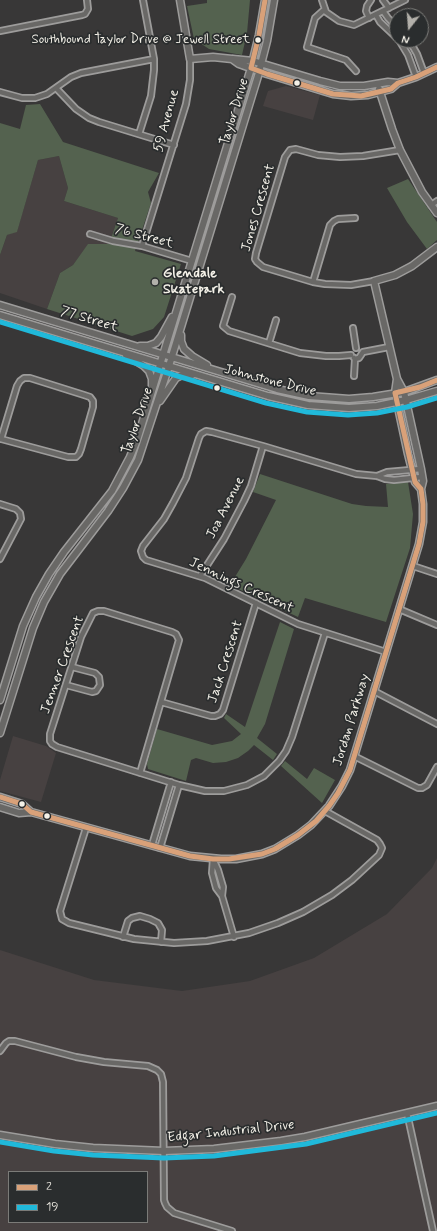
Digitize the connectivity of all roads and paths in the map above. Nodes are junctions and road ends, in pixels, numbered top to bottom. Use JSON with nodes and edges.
{"nodes":[{"id":1,"x":87,"y":0,"type":"edge"},
{"id":2,"x":143,"y":0,"type":"edge"},
{"id":3,"x":180,"y":0,"type":"edge"},
{"id":4,"x":265,"y":0,"type":"edge"},
{"id":5,"x":274,"y":0,"type":"edge"},
{"id":6,"x":322,"y":0,"type":"edge"},
{"id":7,"x":371,"y":0,"type":"edge"},
{"id":8,"x":383,"y":0,"type":"edge"},
{"id":9,"x":405,"y":0,"type":"edge"},
{"id":10,"x":389,"y":8,"type":"junction"},
{"id":11,"x":325,"y":9,"type":"junction"},
{"id":12,"x":383,"y":11,"type":"junction"},
{"id":13,"x":376,"y":15,"type":"junction"},
{"id":14,"x":369,"y":18,"type":"junction"},
{"id":15,"x":389,"y":19,"type":"edge"},
{"id":16,"x":389,"y":30,"type":"edge"},
{"id":17,"x":0,"y":31,"type":"edge"},
{"id":18,"x":404,"y":48,"type":"edge"},
{"id":19,"x":414,"y":48,"type":"edge"},
{"id":20,"x":154,"y":59,"type":"junction"},
{"id":21,"x":190,"y":59,"type":"junction"},
{"id":22,"x":232,"y":60,"type":"junction"},
{"id":23,"x":253,"y":61,"type":"junction"},
{"id":24,"x":262,"y":63,"type":"junction"},
{"id":25,"x":437,"y":67,"type":"edge"},
{"id":26,"x":251,"y":68,"type":"junction"},
{"id":27,"x":259,"y":71,"type":"junction"},
{"id":28,"x":356,"y":71,"type":"dead end"},
{"id":29,"x":424,"y":73,"type":"junction"},
{"id":30,"x":416,"y":77,"type":"junction"},
{"id":31,"x":398,"y":83,"type":"junction"},
{"id":32,"x":378,"y":85,"type":"junction"},
{"id":33,"x":56,"y":88,"type":"junction"},
{"id":34,"x":0,"y":92,"type":"edge"},
{"id":35,"x":380,"y":92,"type":"junction"},
{"id":36,"x":139,"y":134,"type":"junction"},
{"id":37,"x":174,"y":145,"type":"junction"},
{"id":38,"x":400,"y":150,"type":"junction"},
{"id":39,"x":437,"y":201,"type":"edge"},
{"id":40,"x":431,"y":205,"type":"junction"},
{"id":41,"x":437,"y":213,"type":"edge"},
{"id":42,"x":355,"y":218,"type":"dead end"},
{"id":43,"x":90,"y":234,"type":"dead end"},
{"id":44,"x":142,"y":246,"type":"junction"},
{"id":45,"x":437,"y":247,"type":"edge"},
{"id":46,"x":192,"y":261,"type":"junction"},
{"id":47,"x":374,"y":281,"type":"junction"},
{"id":48,"x":313,"y":282,"type":"junction"},
{"id":49,"x":232,"y":297,"type":"dead end"},
{"id":50,"x":0,"y":305,"type":"edge"},
{"id":51,"x":178,"y":307,"type":"junction"},
{"id":52,"x":0,"y":315,"type":"edge"},
{"id":53,"x":276,"y":320,"type":"dead end"},
{"id":54,"x":181,"y":328,"type":"junction"},
{"id":55,"x":352,"y":328,"type":"dead end"},
{"id":56,"x":127,"y":344,"type":"junction"},
{"id":57,"x":269,"y":344,"type":"junction"},
{"id":58,"x":390,"y":347,"type":"junction"},
{"id":59,"x":114,"y":348,"type":"junction"},
{"id":60,"x":356,"y":348,"type":"junction"},
{"id":61,"x":363,"y":352,"type":"junction"},
{"id":62,"x":163,"y":355,"type":"junction"},
{"id":63,"x":351,"y":355,"type":"junction"},
{"id":64,"x":172,"y":358,"type":"junction"},
{"id":65,"x":355,"y":359,"type":"junction"},
{"id":66,"x":161,"y":363,"type":"junction"},
{"id":67,"x":169,"y":366,"type":"junction"},
{"id":68,"x":223,"y":372,"type":"junction"},
{"id":69,"x":199,"y":375,"type":"junction"},
{"id":70,"x":354,"y":376,"type":"dead end"},
{"id":71,"x":396,"y":379,"type":"junction"},
{"id":72,"x":437,"y":380,"type":"edge"},
{"id":73,"x":437,"y":391,"type":"edge"},
{"id":74,"x":404,"y":392,"type":"junction"},
{"id":75,"x":152,"y":393,"type":"junction"},
{"id":76,"x":395,"y":393,"type":"junction"},
{"id":77,"x":406,"y":400,"type":"junction"},
{"id":78,"x":397,"y":402,"type":"junction"},
{"id":79,"x":156,"y":408,"type":"junction"},
{"id":80,"x":1,"y":439,"type":"edge"},
{"id":81,"x":263,"y":446,"type":"junction"},
{"id":82,"x":421,"y":469,"type":"junction"},
{"id":83,"x":412,"y":471,"type":"junction"},
{"id":84,"x":377,"y":476,"type":"junction"},
{"id":85,"x":422,"y":477,"type":"junction"},
{"id":86,"x":414,"y":478,"type":"junction"},
{"id":87,"x":421,"y":488,"type":"junction"},
{"id":88,"x":0,"y":504,"type":"edge"},
{"id":89,"x":0,"y":559,"type":"edge"},
{"id":90,"x":413,"y":566,"type":"junction"},
{"id":91,"x":437,"y":574,"type":"edge"},
{"id":92,"x":200,"y":576,"type":"junction"},
{"id":93,"x":256,"y":603,"type":"junction"},
{"id":94,"x":399,"y":609,"type":"junction"},
{"id":95,"x":437,"y":625,"type":"edge"},
{"id":96,"x":325,"y":633,"type":"junction"},
{"id":97,"x":386,"y":652,"type":"junction"},
{"id":98,"x":72,"y":666,"type":"junction"},
{"id":99,"x":66,"y":685,"type":"junction"},
{"id":100,"x":374,"y":691,"type":"junction"},
{"id":101,"x":0,"y":700,"type":"edge"},
{"id":102,"x":161,"y":702,"type":"junction"},
{"id":103,"x":437,"y":718,"type":"edge"},
{"id":104,"x":436,"y":723,"type":"edge"},
{"id":105,"x":0,"y":734,"type":"edge"},
{"id":106,"x":354,"y":756,"type":"junction"},
{"id":107,"x":437,"y":767,"type":"edge"},
{"id":108,"x":140,"y":773,"type":"junction"},
{"id":109,"x":172,"y":782,"type":"junction"},
{"id":110,"x":179,"y":785,"type":"junction"},
{"id":111,"x":0,"y":798,"type":"edge"},
{"id":112,"x":0,"y":807,"type":"edge"},
{"id":113,"x":325,"y":811,"type":"junction"},
{"id":114,"x":31,"y":812,"type":"junction"},
{"id":115,"x":86,"y":828,"type":"junction"},
{"id":116,"x":152,"y":845,"type":"junction"},
{"id":117,"x":160,"y":848,"type":"junction"},
{"id":118,"x":213,"y":859,"type":"junction"},
{"id":119,"x":123,"y":937,"type":"junction"},
{"id":120,"x":234,"y":937,"type":"junction"},
{"id":121,"x":161,"y":942,"type":"junction"},
{"id":122,"x":0,"y":1051,"type":"edge"},
{"id":123,"x":437,"y":1106,"type":"edge"},
{"id":124,"x":407,"y":1113,"type":"junction"},
{"id":125,"x":0,"y":1135,"type":"edge"},
{"id":126,"x":164,"y":1151,"type":"junction"},
{"id":127,"x":232,"y":1231,"type":"edge"},
{"id":128,"x":433,"y":1231,"type":"edge"}],
"edges":[{"from":1,"to":17,"type":"street"},
{"from":2,"to":20,"type":"street"},
{"from":3,"to":21,"type":"main road","name":"59 Avenue"},
{"from":4,"to":23,"type":"main road","name":"Taylor Drive"},
{"from":5,"to":24,"type":"main road","name":"Taylor Drive"},
{"from":6,"to":11,"type":"street"},
{"from":7,"to":14,"type":"street"},
{"from":8,"to":10,"type":"street"},
{"from":9,"to":10,"type":"street"},
{"from":10,"to":12,"type":"street"},
{"from":11,"to":14,"type":"street"},
{"from":11,"to":28,"type":"street"},
{"from":12,"to":13,"type":"street"},
{"from":12,"to":15,"type":"street"},
{"from":13,"to":14,"type":"street"},
{"from":13,"to":16,"type":"street"},
{"from":18,"to":30,"type":"street"},
{"from":19,"to":29,"type":"street"},
{"from":20,"to":33,"type":"street"},
{"from":20,"to":36,"type":"street"},
{"from":21,"to":22,"type":"main road"},
{"from":21,"to":37,"type":"street","name":"59 Avenue"},
{"from":22,"to":23,"type":"main road"},
{"from":22,"to":26,"type":"main road"},
{"from":23,"to":24,"type":"main road"},
{"from":23,"to":26,"type":"main road","name":"Taylor Drive"},
{"from":24,"to":27,"type":"main road","name":"Taylor Drive"},
{"from":24,"to":32,"type":"main road"},
{"from":25,"to":29,"type":"main road"},
{"from":26,"to":27,"type":"main road"},
{"from":26,"to":46,"type":"main road","name":"Taylor Drive"},
{"from":27,"to":35,"type":"main road"},
{"from":27,"to":54,"type":"main road","name":"Taylor Drive"},
{"from":29,"to":30,"type":"main road"},
{"from":30,"to":31,"type":"main road"},
{"from":31,"to":32,"type":"main road"},
{"from":31,"to":35,"type":"main road"},
{"from":32,"to":35,"type":"main road"},
{"from":33,"to":34,"type":"street"},
{"from":33,"to":36,"type":"street"},
{"from":35,"to":38,"type":"main road"},
{"from":36,"to":37,"type":"street"},
{"from":37,"to":44,"type":"street","name":"59 Avenue"},
{"from":38,"to":40,"type":"main road"},
{"from":38,"to":48,"type":"street","name":"Jones Crescent"},
{"from":39,"to":40,"type":"street"},
{"from":40,"to":41,"type":"main road"},
{"from":42,"to":48,"type":"street"},
{"from":43,"to":44,"type":"street","name":"76 Street"},
{"from":44,"to":46,"type":"street","name":"76 Street"},
{"from":45,"to":47,"type":"main road","name":"Jones Crescent"},
{"from":46,"to":51,"type":"main road","name":"Taylor Drive"},
{"from":47,"to":48,"type":"street","name":"Jones Crescent"},
{"from":47,"to":58,"type":"main road"},
{"from":49,"to":57,"type":"street"},
{"from":50,"to":56,"type":"main road","name":"77 Street"},
{"from":51,"to":56,"type":"main road"},
{"from":51,"to":62,"type":"main road","name":"Taylor Drive"},
{"from":52,"to":59,"type":"main road","name":"77 Street"},
{"from":53,"to":57,"type":"street"},
{"from":54,"to":64,"type":"main road","name":"Taylor Drive"},
{"from":54,"to":68,"type":"main road"},
{"from":55,"to":60,"type":"street"},
{"from":56,"to":62,"type":"main road","name":"77 Street"},
{"from":57,"to":63,"type":"street"},
{"from":58,"to":61,"type":"street"},
{"from":58,"to":71,"type":"main road"},
{"from":59,"to":66,"type":"main road","name":"77 Street"},
{"from":59,"to":75,"type":"main road"},
{"from":60,"to":61,"type":"street"},
{"from":60,"to":63,"type":"street"},
{"from":61,"to":65,"type":"street"},
{"from":62,"to":64,"type":"main road","name":"77 Street"},
{"from":62,"to":66,"type":"main road","name":"Taylor Drive"},
{"from":63,"to":65,"type":"street"},
{"from":64,"to":67,"type":"main road","name":"Taylor Drive"},
{"from":64,"to":68,"type":"main road","name":"Johnstone Drive"},
{"from":65,"to":70,"type":"street"},
{"from":66,"to":67,"type":"main road","name":"77 Street"},
{"from":66,"to":75,"type":"main road","name":"Taylor Drive"},
{"from":67,"to":69,"type":"main road","name":"Johnstone Drive"},
{"from":67,"to":79,"type":"main road","name":"Taylor Drive"},
{"from":68,"to":76,"type":"main road","name":"Johnstone Drive"},
{"from":69,"to":78,"type":"main road","name":"Johnstone Drive"},
{"from":69,"to":79,"type":"main road"},
{"from":71,"to":74,"type":"main road","name":"Jordan Parkway"},
{"from":71,"to":76,"type":"main road"},
{"from":72,"to":74,"type":"main road","name":"Johnstone Drive"},
{"from":73,"to":77,"type":"main road","name":"Johnstone Drive"},
{"from":74,"to":76,"type":"main road","name":"Johnstone Drive"},
{"from":74,"to":77,"type":"main road","name":"Jordan Parkway"},
{"from":75,"to":101,"type":"main road","name":"Taylor Drive"},
{"from":76,"to":78,"type":"main road"},
{"from":77,"to":78,"type":"main road","name":"Johnstone Drive"},
{"from":77,"to":82,"type":"main road","name":"Jordan Parkway"},
{"from":78,"to":83,"type":"main road"},
{"from":79,"to":105,"type":"main road","name":"Taylor Drive"},
{"from":80,"to":80,"type":"street"},
{"from":81,"to":84,"type":"street","name":"Jennings Crescent"},
{"from":81,"to":92,"type":"street","name":"Joa Avenue"},
{"from":81,"to":92,"type":"street","name":"Jennings Crescent"},
{"from":82,"to":83,"type":"street","name":"Jennings Crescent"},
{"from":82,"to":85,"type":"main road","name":"Jordan Parkway"},
{"from":83,"to":84,"type":"street","name":"Jennings Crescent"},
{"from":83,"to":86,"type":"main road"},
{"from":84,"to":86,"type":"street","name":"Jennings Crescent"},
{"from":85,"to":86,"type":"street","name":"Jennings Crescent"},
{"from":85,"to":87,"type":"main road","name":"Jordan Parkway"},
{"from":86,"to":87,"type":"main road"},
{"from":87,"to":90,"type":"main road","name":"Jordan Parkway"},
{"from":88,"to":89,"type":"street"},
{"from":90,"to":91,"type":"street"},
{"from":90,"to":94,"type":"main road","name":"Jordan Parkway"},
{"from":92,"to":93,"type":"street","name":"Jennings Crescent"},
{"from":93,"to":96,"type":"street","name":"Jennings Crescent"},
{"from":93,"to":102,"type":"street","name":"Jack Crescent"},
{"from":94,"to":95,"type":"street"},
{"from":94,"to":97,"type":"main road","name":"Jordan Parkway"},
{"from":96,"to":97,"type":"street","name":"Jennings Crescent"},
{"from":96,"to":110,"type":"street","name":"Jenner Crescent"},
{"from":97,"to":100,"type":"main road","name":"Jordan Parkway"},
{"from":98,"to":99,"type":"street","name":"Jenner Crescent"},
{"from":98,"to":99,"type":"street"},
{"from":98,"to":102,"type":"street","name":"Jenner Crescent"},
{"from":99,"to":108,"type":"street","name":"Jenner Crescent"},
{"from":100,"to":104,"type":"street"},
{"from":100,"to":106,"type":"main road","name":"Jordan Parkway"},
{"from":102,"to":108,"type":"street","name":"Jenner Crescent"},
{"from":103,"to":104,"type":"street"},
{"from":106,"to":107,"type":"street"},
{"from":106,"to":113,"type":"main road","name":"Jordan Parkway"},
{"from":108,"to":109,"type":"street","name":"Jenner Crescent"},
{"from":109,"to":110,"type":"street","name":"Jenner Crescent"},
{"from":109,"to":116,"type":"street"},
{"from":110,"to":117,"type":"street"},
{"from":111,"to":114,"type":"main road","name":"Jordan Parkway"},
{"from":112,"to":114,"type":"main road","name":"Jordan Parkway"},
{"from":113,"to":118,"type":"main road","name":"Jordan Parkway"},
{"from":113,"to":120,"type":"street"},
{"from":114,"to":115,"type":"main road","name":"Jordan Parkway"},
{"from":115,"to":116,"type":"main road","name":"Jordan Parkway"},
{"from":115,"to":119,"type":"street"},
{"from":116,"to":117,"type":"main road","name":"Jordan Parkway"},
{"from":117,"to":118,"type":"main road","name":"Jordan Parkway"},
{"from":118,"to":120,"type":"street"},
{"from":119,"to":121,"type":"street"},
{"from":119,"to":121,"type":"street"},
{"from":120,"to":121,"type":"street"},
{"from":122,"to":126,"type":"street"},
{"from":123,"to":124,"type":"main road","name":"Edgar Industrial Drive"},
{"from":124,"to":126,"type":"main road","name":"Edgar Industrial Drive"},
{"from":124,"to":128,"type":"street"},
{"from":125,"to":126,"type":"main road","name":"Edgar Industrial Drive"},
{"from":126,"to":127,"type":"street"}]}
